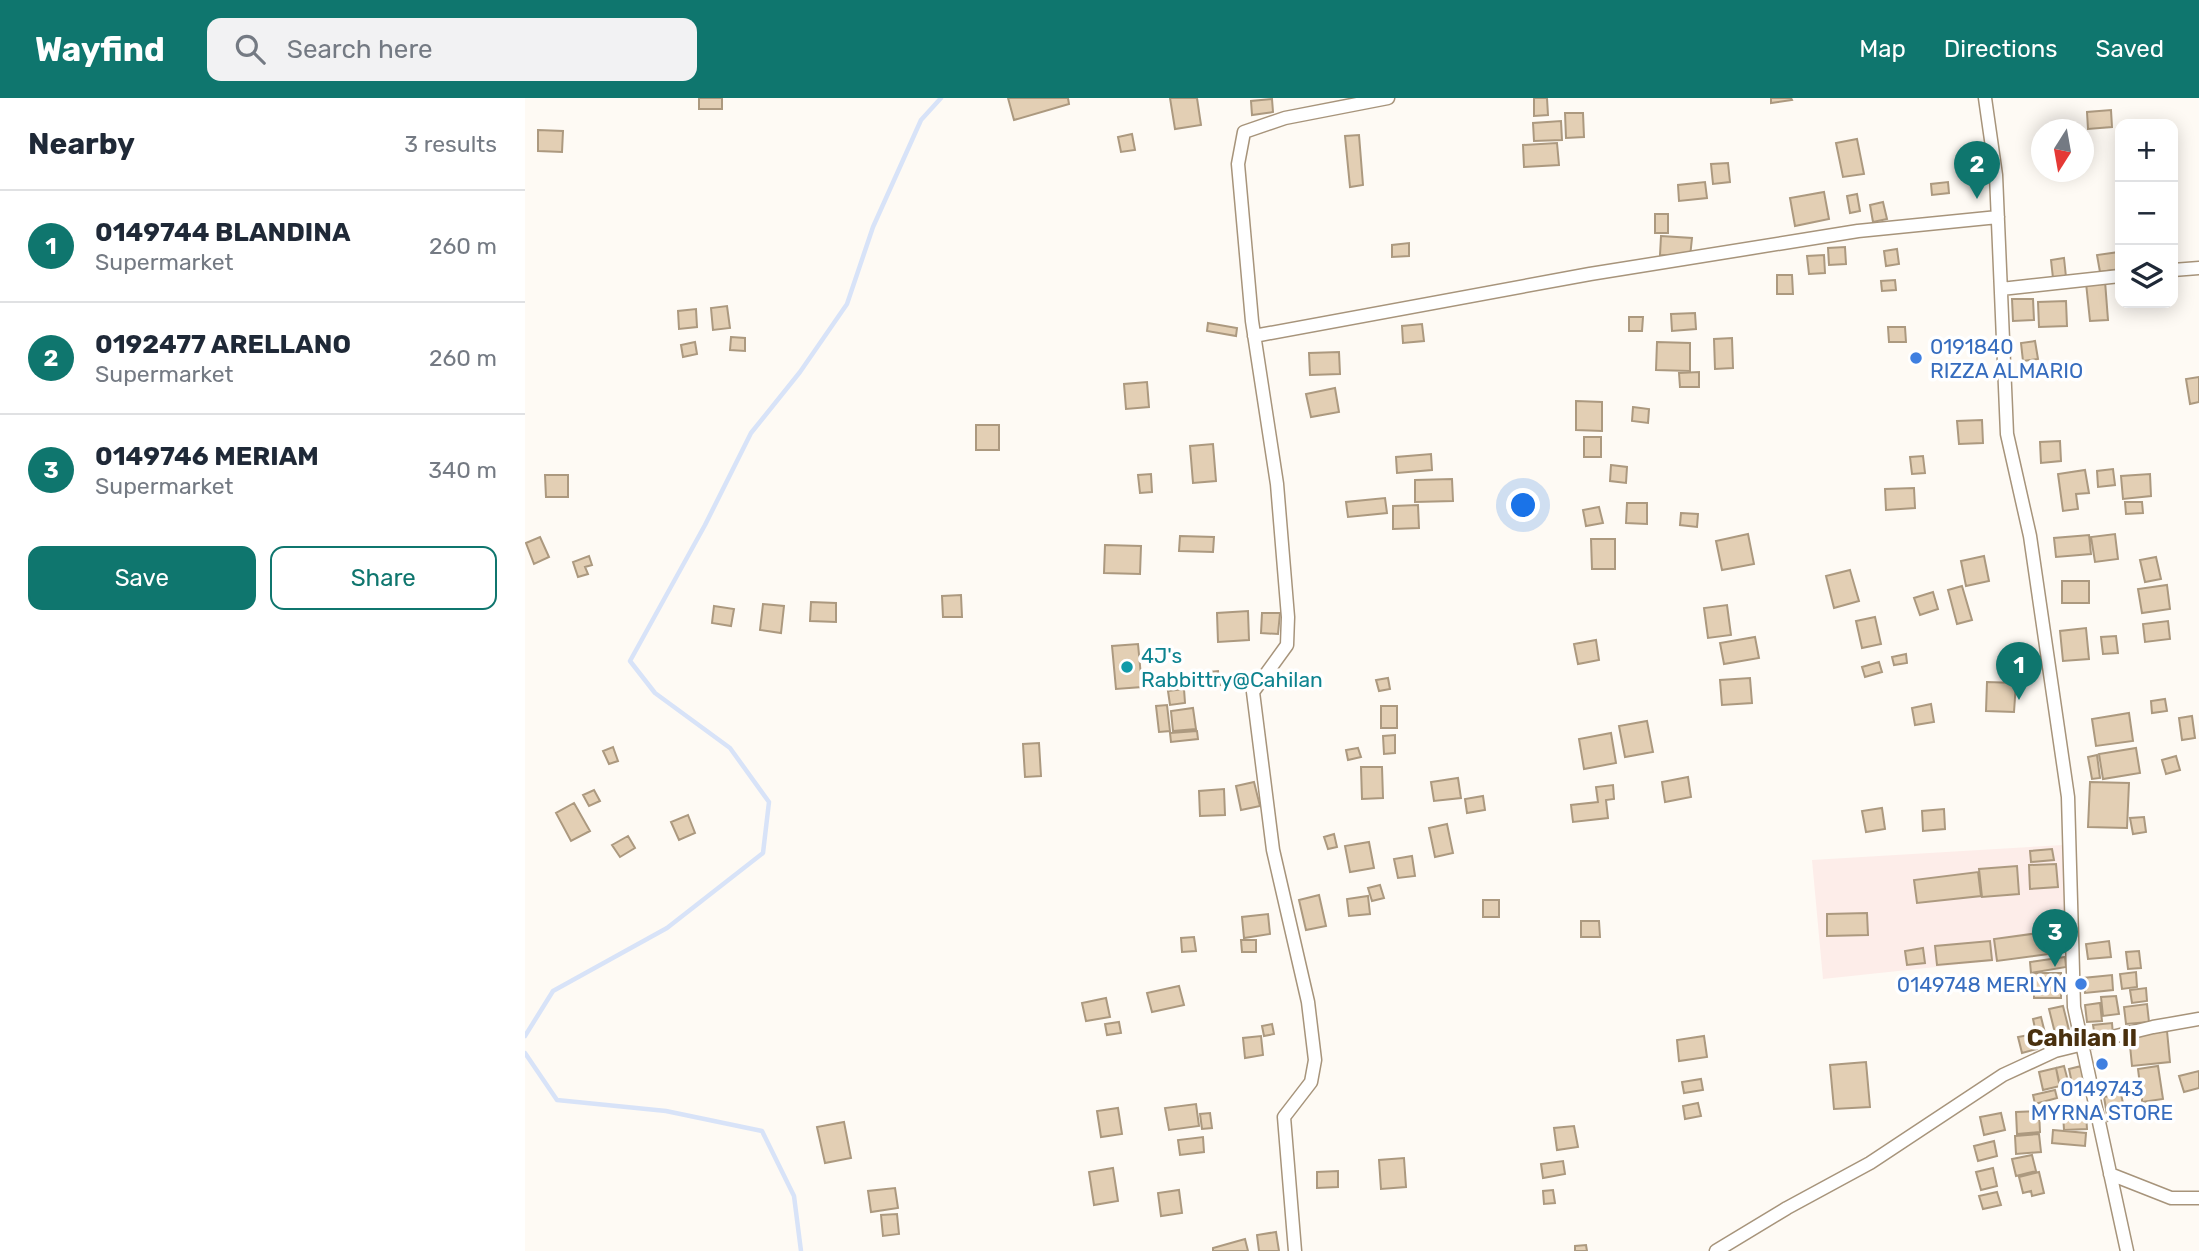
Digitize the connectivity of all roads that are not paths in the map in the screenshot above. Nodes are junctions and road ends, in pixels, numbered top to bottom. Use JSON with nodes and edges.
{"nodes":[{"id":1,"x":1388,"y":98,"type":"edge"},
{"id":2,"x":1985,"y":98,"type":"edge"},
{"id":3,"x":1998,"y":218,"type":"junction"},
{"id":4,"x":2199,"y":268,"type":"edge"},
{"id":5,"x":2178,"y":270,"type":"edge"},
{"id":6,"x":2115,"y":277,"type":"edge"},
{"id":7,"x":2001,"y":289,"type":"junction"},
{"id":8,"x":1254,"y":336,"type":"junction"},
{"id":9,"x":2199,"y":1019,"type":"edge"},
{"id":10,"x":2083,"y":1046,"type":"junction"},
{"id":11,"x":2110,"y":1174,"type":"junction"},
{"id":12,"x":2199,"y":1198,"type":"edge"},
{"id":13,"x":1295,"y":1251,"type":"edge"},
{"id":14,"x":1717,"y":1251,"type":"edge"},
{"id":15,"x":2127,"y":1251,"type":"edge"}],
"edges":[{"from":1,"to":8,"type":"street"},
{"from":2,"to":3,"type":"street"},
{"from":3,"to":7,"type":"street"},
{"from":3,"to":8,"type":"street"},
{"from":4,"to":5,"type":"street"},
{"from":6,"to":7,"type":"street"},
{"from":7,"to":10,"type":"street"},
{"from":8,"to":13,"type":"street"},
{"from":9,"to":10,"type":"street"},
{"from":10,"to":11,"type":"street"},
{"from":10,"to":14,"type":"street"},
{"from":11,"to":12,"type":"street"},
{"from":11,"to":15,"type":"street"}]}
